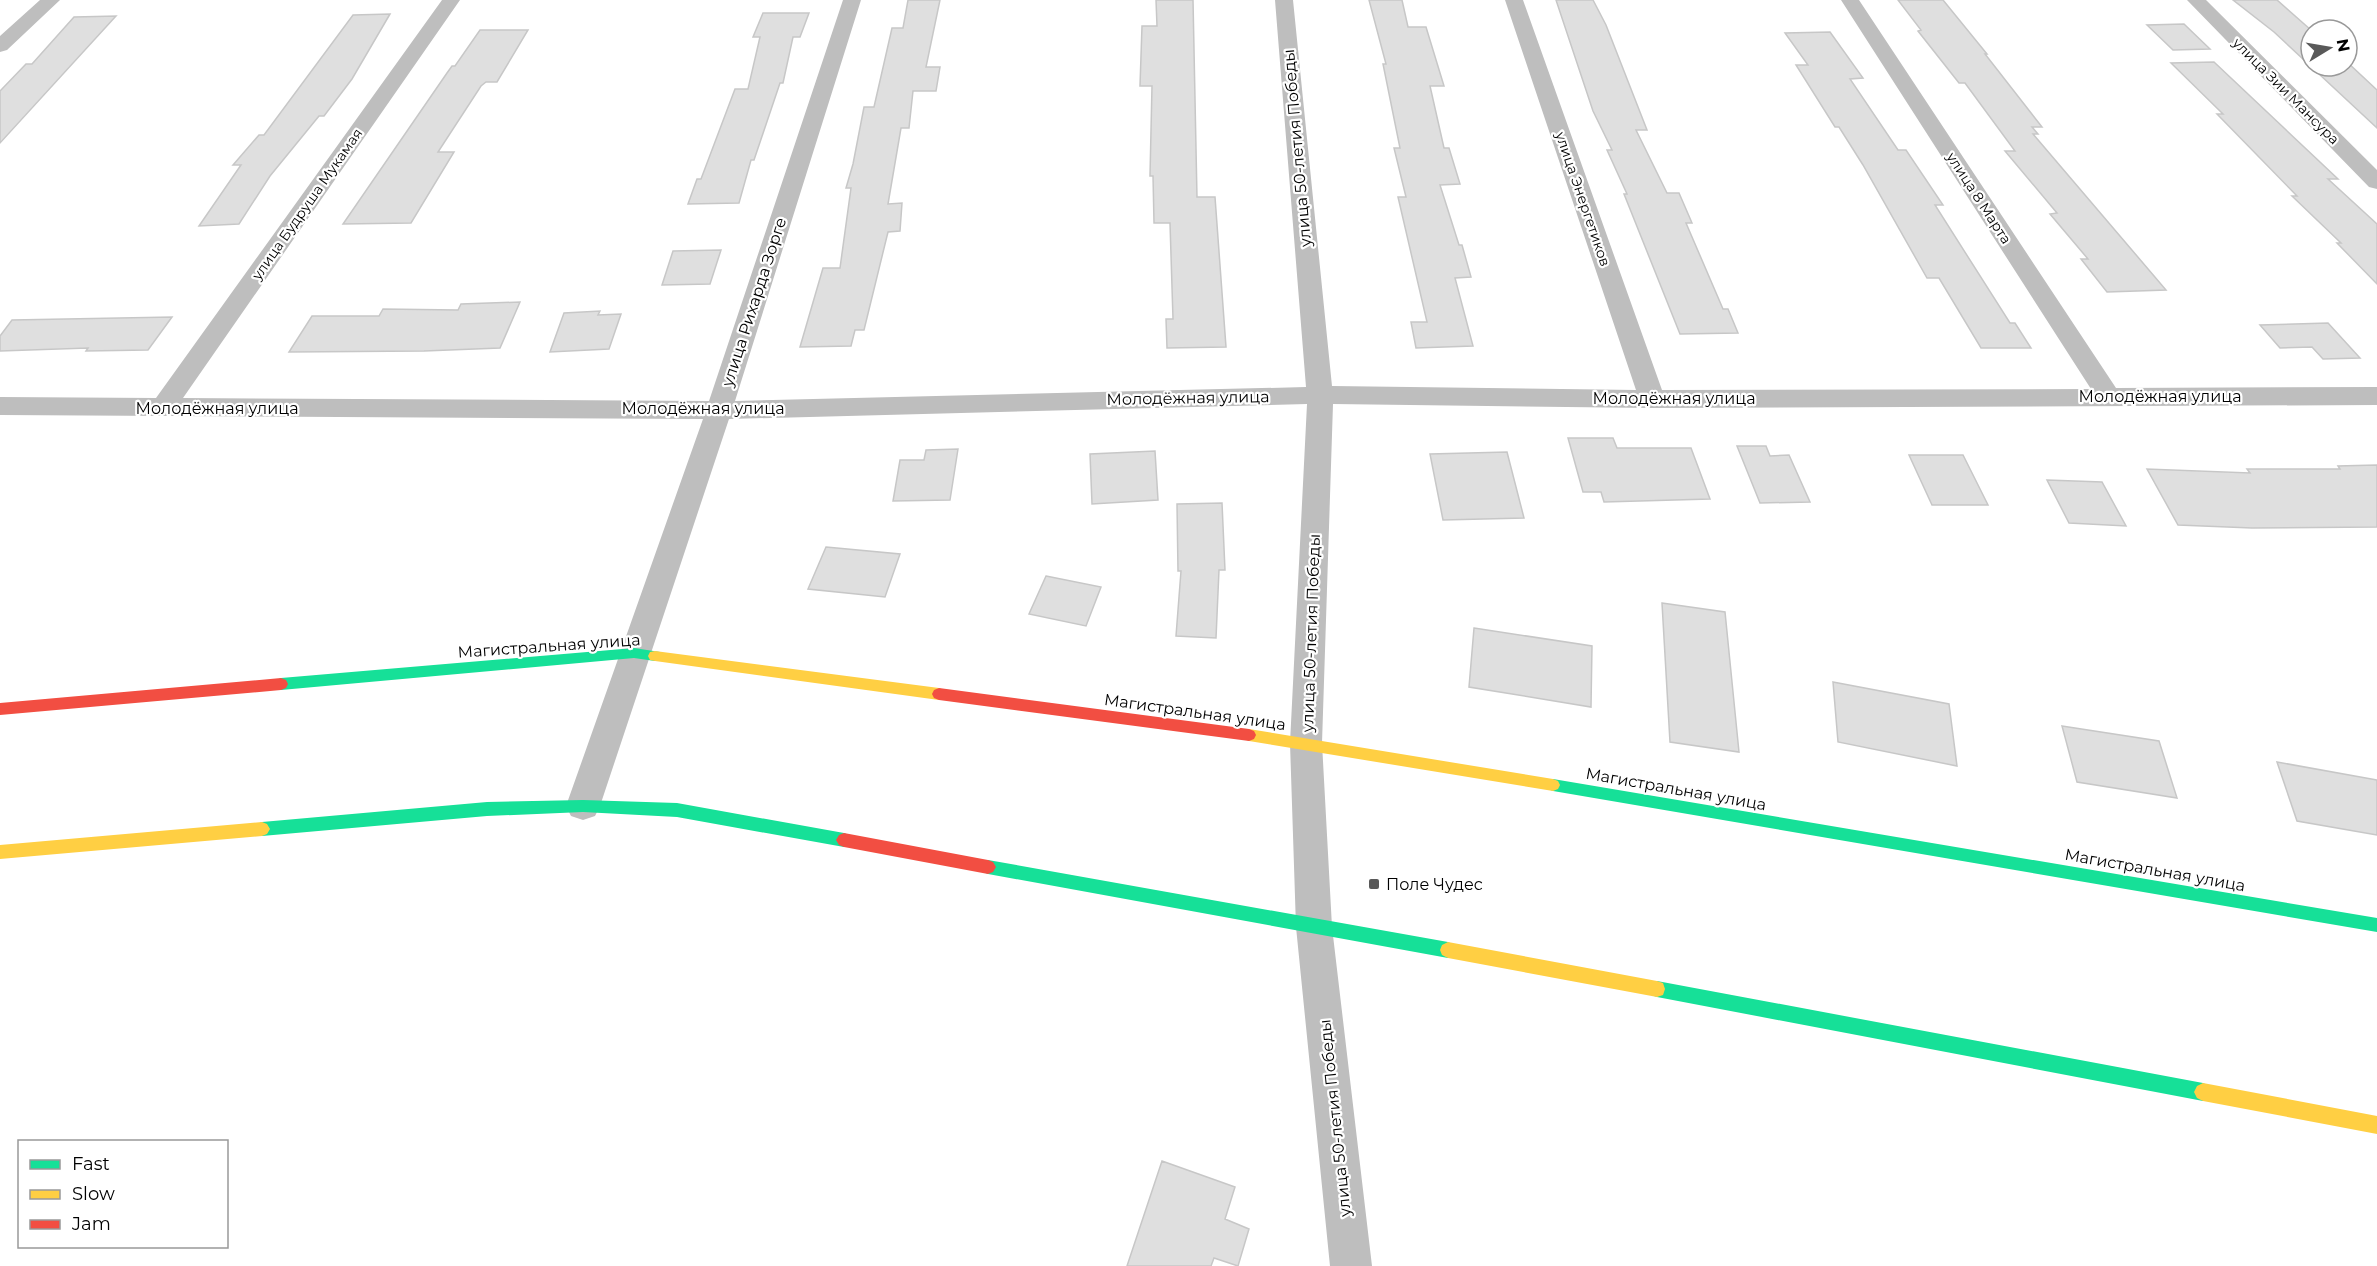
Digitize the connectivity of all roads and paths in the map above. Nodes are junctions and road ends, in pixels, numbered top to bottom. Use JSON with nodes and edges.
{"nodes":[{"id":1,"x":51,"y":0,"type":"edge"},
{"id":2,"x":451,"y":0,"type":"edge"},
{"id":3,"x":852,"y":0,"type":"edge"},
{"id":4,"x":1284,"y":0,"type":"edge"},
{"id":5,"x":1514,"y":0,"type":"edge"},
{"id":6,"x":1850,"y":0,"type":"edge"},
{"id":7,"x":2196,"y":0,"type":"edge"},
{"id":8,"x":0,"y":46,"type":"edge"},
{"id":9,"x":2377,"y":182,"type":"edge"},
{"id":10,"x":1320,"y":394,"type":"junction"},
{"id":11,"x":2377,"y":396,"type":"edge"},
{"id":12,"x":2109,"y":397,"type":"junction"},
{"id":13,"x":1652,"y":399,"type":"junction"},
{"id":14,"x":0,"y":406,"type":"edge"},
{"id":15,"x":163,"y":408,"type":"junction"},
{"id":16,"x":719,"y":410,"type":"junction"},
{"id":17,"x":634,"y":653,"type":"junction"},
{"id":18,"x":0,"y":709,"type":"edge"},
{"id":19,"x":1306,"y":743,"type":"junction"},
{"id":20,"x":583,"y":807,"type":"junction"},
{"id":21,"x":0,"y":852,"type":"edge"},
{"id":22,"x":2377,"y":925,"type":"edge"},
{"id":23,"x":1314,"y":927,"type":"junction"},
{"id":24,"x":2377,"y":1125,"type":"edge"},
{"id":25,"x":1351,"y":1266,"type":"edge"}],
"edges":[{"from":1,"to":8,"type":"street"},
{"from":2,"to":15,"type":"street","name":"улица Будруша Мукамая"},
{"from":3,"to":16,"type":"street","name":"улица Рихарда Зорге"},
{"from":4,"to":10,"type":"street","name":"улица 50-летия Победы"},
{"from":5,"to":13,"type":"street","name":"улица Энергетиков"},
{"from":6,"to":12,"type":"street","name":"улица 8 Марта"},
{"from":7,"to":9,"type":"street","name":"улица Зии Мансура"},
{"from":10,"to":13,"type":"street","name":"Молодёжная улица"},
{"from":10,"to":16,"type":"street","name":"Молодёжная улица"},
{"from":10,"to":19,"type":"street","name":"улица 50-летия Победы"},
{"from":11,"to":12,"type":"street","name":"Молодёжная улица"},
{"from":12,"to":13,"type":"street","name":"Молодёжная улица"},
{"from":14,"to":15,"type":"street","name":"Молодёжная улица"},
{"from":15,"to":16,"type":"street","name":"Молодёжная улица"},
{"from":16,"to":17,"type":"street","name":"улица Рихарда Зорге"},
{"from":17,"to":18,"type":"street","name":"Магистральная улица"},
{"from":17,"to":19,"type":"street","name":"Магистральная улица"},
{"from":17,"to":20,"type":"street","name":"улица Рихарда Зорге"},
{"from":19,"to":22,"type":"street","name":"Магистральная улица"},
{"from":19,"to":23,"type":"street","name":"улица 50-летия Победы"},
{"from":20,"to":21,"type":"street"},
{"from":20,"to":23,"type":"street"},
{"from":23,"to":24,"type":"street"},
{"from":23,"to":25,"type":"street","name":"улица 50-летия Победы"}]}
